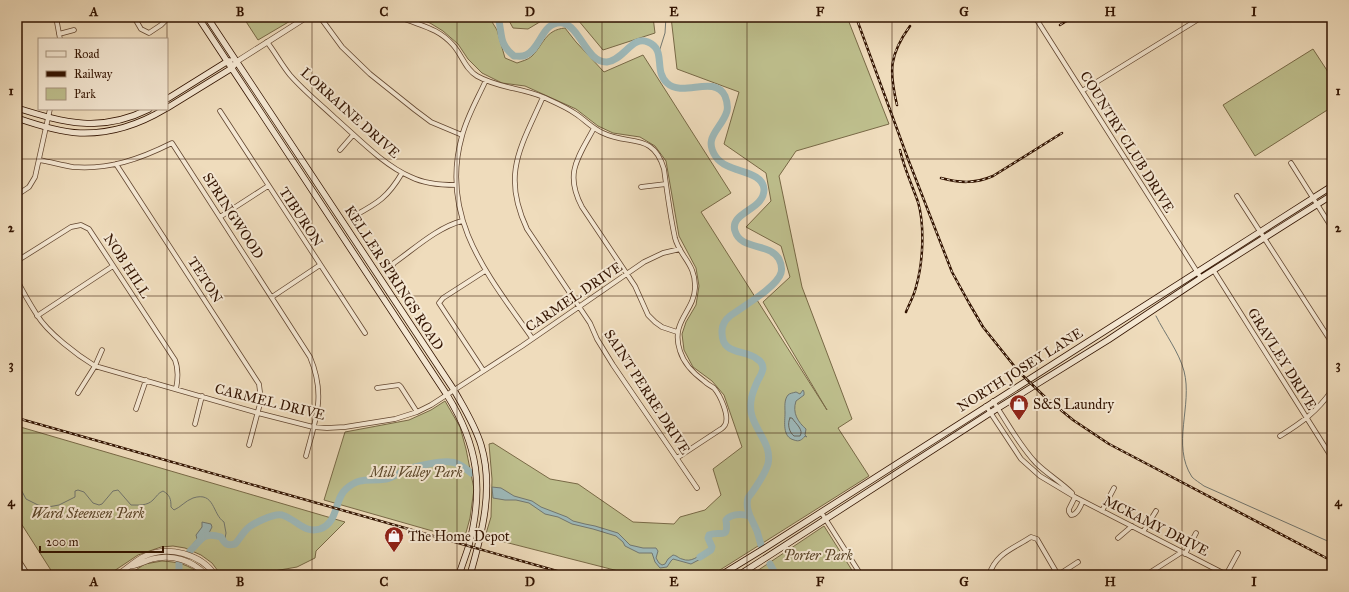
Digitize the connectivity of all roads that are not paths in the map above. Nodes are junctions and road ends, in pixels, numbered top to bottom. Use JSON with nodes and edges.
{"nodes":[{"id":1,"x":56,"y":17,"type":"edge"},
{"id":2,"x":134,"y":17,"type":"edge"},
{"id":3,"x":169,"y":17,"type":"edge"},
{"id":4,"x":198,"y":17,"type":"edge"},
{"id":5,"x":207,"y":17,"type":"edge"},
{"id":6,"x":307,"y":17,"type":"edge"},
{"id":7,"x":320,"y":17,"type":"edge"},
{"id":8,"x":400,"y":17,"type":"edge"},
{"id":9,"x":1035,"y":17,"type":"edge"},
{"id":10,"x":1202,"y":17,"type":"edge"},
{"id":11,"x":74,"y":30,"type":"dead end"},
{"id":12,"x":59,"y":34,"type":"junction"},
{"id":13,"x":60,"y":38,"type":"edge"},
{"id":14,"x":267,"y":42,"type":"junction"},
{"id":15,"x":228,"y":61,"type":"junction"},
{"id":16,"x":236,"y":62,"type":"junction"},
{"id":17,"x":232,"y":68,"type":"junction"},
{"id":18,"x":486,"y":80,"type":"junction"},
{"id":19,"x":1082,"y":91,"type":"junction"},
{"id":20,"x":174,"y":94,"type":"junction"},
{"id":21,"x":543,"y":97,"type":"junction"},
{"id":22,"x":168,"y":98,"type":"edge"},
{"id":23,"x":178,"y":101,"type":"junction"},
{"id":24,"x":168,"y":107,"type":"edge"},
{"id":25,"x":17,"y":108,"type":"edge"},
{"id":26,"x":50,"y":110,"type":"edge"},
{"id":27,"x":147,"y":110,"type":"edge"},
{"id":28,"x":162,"y":110,"type":"edge"},
{"id":29,"x":220,"y":112,"type":"dead end"},
{"id":30,"x":48,"y":117,"type":"junction"},
{"id":31,"x":17,"y":118,"type":"edge"},
{"id":32,"x":45,"y":127,"type":"junction"},
{"id":33,"x":594,"y":128,"type":"junction"},
{"id":34,"x":353,"y":135,"type":"junction"},
{"id":35,"x":462,"y":135,"type":"junction"},
{"id":36,"x":340,"y":150,"type":"dead end"},
{"id":37,"x":39,"y":160,"type":"junction"},
{"id":38,"x":1291,"y":162,"type":"dead end"},
{"id":39,"x":116,"y":164,"type":"junction"},
{"id":40,"x":402,"y":173,"type":"junction"},
{"id":41,"x":666,"y":184,"type":"junction"},
{"id":42,"x":456,"y":185,"type":"junction"},
{"id":43,"x":268,"y":186,"type":"junction"},
{"id":44,"x":1332,"y":186,"type":"edge"},
{"id":45,"x":641,"y":187,"type":"dead end"},
{"id":46,"x":17,"y":195,"type":"edge"},
{"id":47,"x":1332,"y":195,"type":"edge"},
{"id":48,"x":1237,"y":196,"type":"dead end"},
{"id":49,"x":1313,"y":198,"type":"junction"},
{"id":50,"x":1317,"y":205,"type":"junction"},
{"id":51,"x":354,"y":216,"type":"dead end"},
{"id":52,"x":220,"y":217,"type":"junction"},
{"id":53,"x":462,"y":221,"type":"junction"},
{"id":54,"x":1332,"y":228,"type":"edge"},
{"id":55,"x":1260,"y":231,"type":"junction"},
{"id":56,"x":1264,"y":238,"type":"junction"},
{"id":57,"x":680,"y":248,"type":"junction"},
{"id":58,"x":17,"y":261,"type":"edge"},
{"id":59,"x":320,"y":265,"type":"junction"},
{"id":60,"x":113,"y":266,"type":"junction"},
{"id":61,"x":390,"y":270,"type":"dead end"},
{"id":62,"x":485,"y":271,"type":"junction"},
{"id":63,"x":1214,"y":271,"type":"junction"},
{"id":64,"x":1196,"y":272,"type":"junction"},
{"id":65,"x":626,"y":274,"type":"junction"},
{"id":66,"x":1201,"y":278,"type":"junction"},
{"id":67,"x":17,"y":280,"type":"edge"},
{"id":68,"x":272,"y":297,"type":"junction"},
{"id":69,"x":579,"y":307,"type":"junction"},
{"id":70,"x":37,"y":316,"type":"junction"},
{"id":71,"x":678,"y":332,"type":"junction"},
{"id":72,"x":364,"y":333,"type":"dead end"},
{"id":73,"x":532,"y":338,"type":"junction"},
{"id":74,"x":1332,"y":343,"type":"edge"},
{"id":75,"x":102,"y":350,"type":"dead end"},
{"id":76,"x":95,"y":366,"type":"junction"},
{"id":77,"x":483,"y":370,"type":"junction"},
{"id":78,"x":146,"y":380,"type":"junction"},
{"id":79,"x":377,"y":388,"type":"dead end"},
{"id":80,"x":176,"y":389,"type":"junction"},
{"id":81,"x":454,"y":390,"type":"junction"},
{"id":82,"x":1332,"y":390,"type":"edge"},
{"id":83,"x":78,"y":393,"type":"dead end"},
{"id":84,"x":447,"y":395,"type":"junction"},
{"id":85,"x":202,"y":396,"type":"junction"},
{"id":86,"x":993,"y":401,"type":"junction"},
{"id":87,"x":986,"y":406,"type":"junction"},
{"id":88,"x":998,"y":408,"type":"junction"},
{"id":89,"x":136,"y":409,"type":"dead end"},
{"id":90,"x":417,"y":412,"type":"junction"},
{"id":91,"x":258,"y":413,"type":"junction"},
{"id":92,"x":990,"y":413,"type":"junction"},
{"id":93,"x":1306,"y":419,"type":"junction"},
{"id":94,"x":195,"y":424,"type":"dead end"},
{"id":95,"x":313,"y":426,"type":"junction"},
{"id":96,"x":1280,"y":436,"type":"dead end"},
{"id":97,"x":481,"y":443,"type":"junction"},
{"id":98,"x":249,"y":445,"type":"dead end"},
{"id":99,"x":471,"y":446,"type":"junction"},
{"id":100,"x":306,"y":456,"type":"dead end"},
{"id":101,"x":678,"y":458,"type":"junction"},
{"id":102,"x":1332,"y":458,"type":"edge"},
{"id":103,"x":697,"y":488,"type":"dead end"},
{"id":104,"x":1114,"y":488,"type":"dead end"},
{"id":105,"x":1075,"y":497,"type":"junction"},
{"id":106,"x":1083,"y":501,"type":"junction"},
{"id":107,"x":1102,"y":511,"type":"junction"},
{"id":108,"x":1156,"y":511,"type":"dead end"},
{"id":109,"x":821,"y":512,"type":"junction"},
{"id":110,"x":825,"y":520,"type":"junction"},
{"id":111,"x":1132,"y":526,"type":"junction"},
{"id":112,"x":1143,"y":532,"type":"junction"},
{"id":113,"x":1196,"y":534,"type":"dead end"},
{"id":114,"x":1118,"y":538,"type":"dead end"},
{"id":115,"x":1184,"y":553,"type":"junction"},
{"id":116,"x":1238,"y":553,"type":"dead end"},
{"id":117,"x":17,"y":558,"type":"edge"},
{"id":118,"x":1078,"y":562,"type":"dead end"},
{"id":119,"x":463,"y":563,"type":"junction"},
{"id":120,"x":130,"y":566,"type":"junction"},
{"id":121,"x":28,"y":575,"type":"edge"},
{"id":122,"x":117,"y":575,"type":"edge"},
{"id":123,"x":206,"y":575,"type":"edge"},
{"id":124,"x":215,"y":575,"type":"edge"},
{"id":125,"x":459,"y":575,"type":"edge"},
{"id":126,"x":466,"y":575,"type":"edge"},
{"id":127,"x":470,"y":575,"type":"edge"},
{"id":128,"x":721,"y":575,"type":"edge"},
{"id":129,"x":739,"y":575,"type":"edge"},
{"id":130,"x":861,"y":575,"type":"edge"},
{"id":131,"x":989,"y":575,"type":"edge"},
{"id":132,"x":1058,"y":575,"type":"edge"},
{"id":133,"x":1146,"y":575,"type":"edge"},
{"id":134,"x":1226,"y":575,"type":"edge"}],
"edges":[{"from":1,"to":12,"type":"street"},
{"from":2,"to":3,"type":"street"},
{"from":4,"to":15,"type":"main road","name":"KELLER SPRINGS ROAD"},
{"from":5,"to":16,"type":"main road","name":"KELLER SPRINGS ROAD"},
{"from":6,"to":14,"type":"street"},
{"from":7,"to":35,"type":"street"},
{"from":8,"to":18,"type":"street"},
{"from":9,"to":19,"type":"street","name":"COUNTRY CLUB DRIVE"},
{"from":10,"to":19,"type":"street"},
{"from":11,"to":12,"type":"street"},
{"from":12,"to":13,"type":"street"},
{"from":14,"to":16,"type":"street"},
{"from":14,"to":34,"type":"street","name":"LORRAINE DRIVE"},
{"from":15,"to":16,"type":"main road"},
{"from":15,"to":17,"type":"main road","name":"KELLER SPRINGS ROAD"},
{"from":15,"to":20,"type":"main road"},
{"from":16,"to":17,"type":"main road"},
{"from":16,"to":81,"type":"main road","name":"KELLER SPRINGS ROAD"},
{"from":17,"to":23,"type":"main road"},
{"from":17,"to":84,"type":"main road","name":"KELLER SPRINGS ROAD"},
{"from":18,"to":21,"type":"street"},
{"from":18,"to":35,"type":"street"},
{"from":19,"to":64,"type":"street","name":"COUNTRY CLUB DRIVE"},
{"from":20,"to":22,"type":"main road"},
{"from":20,"to":23,"type":"main road"},
{"from":21,"to":33,"type":"street"},
{"from":21,"to":69,"type":"street","name":"SAINT PERRE DRIVE"},
{"from":23,"to":24,"type":"main road"},
{"from":25,"to":30,"type":"main road"},
{"from":26,"to":30,"type":"street"},
{"from":27,"to":30,"type":"main road"},
{"from":28,"to":32,"type":"main road"},
{"from":29,"to":43,"type":"street","name":"TIBURON"},
{"from":30,"to":32,"type":"street"},
{"from":31,"to":32,"type":"main road"},
{"from":32,"to":37,"type":"street"},
{"from":33,"to":41,"type":"street"},
{"from":33,"to":65,"type":"street"},
{"from":34,"to":36,"type":"street"},
{"from":34,"to":40,"type":"street","name":"LORRAINE DRIVE"},
{"from":35,"to":42,"type":"street"},
{"from":37,"to":39,"type":"street","name":"SPRINGWOOD"},
{"from":37,"to":46,"type":"street"},
{"from":38,"to":49,"type":"street"},
{"from":39,"to":52,"type":"street","name":"SPRINGWOOD"},
{"from":39,"to":91,"type":"street","name":"TETON"},
{"from":40,"to":42,"type":"street","name":"LORRAINE DRIVE"},
{"from":40,"to":51,"type":"street"},
{"from":41,"to":45,"type":"street"},
{"from":41,"to":57,"type":"street"},
{"from":42,"to":53,"type":"street"},
{"from":43,"to":52,"type":"street"},
{"from":43,"to":59,"type":"street","name":"TIBURON"},
{"from":44,"to":49,"type":"main road","name":"NORTH JOSEY LANE"},
{"from":47,"to":50,"type":"main road","name":"NORTH JOSEY LANE"},
{"from":48,"to":55,"type":"street"},
{"from":49,"to":50,"type":"street"},
{"from":49,"to":55,"type":"main road","name":"NORTH JOSEY LANE"},
{"from":50,"to":54,"type":"street"},
{"from":50,"to":56,"type":"main road","name":"NORTH JOSEY LANE"},
{"from":52,"to":68,"type":"street","name":"SPRINGWOOD"},
{"from":53,"to":61,"type":"street"},
{"from":53,"to":62,"type":"street"},
{"from":55,"to":56,"type":"street"},
{"from":55,"to":64,"type":"main road","name":"NORTH JOSEY LANE"},
{"from":56,"to":63,"type":"main road","name":"NORTH JOSEY LANE"},
{"from":56,"to":74,"type":"street"},
{"from":57,"to":65,"type":"street","name":"CARMEL DRIVE"},
{"from":57,"to":71,"type":"street"},
{"from":58,"to":60,"type":"street","name":"NOB HILL"},
{"from":59,"to":68,"type":"street"},
{"from":59,"to":72,"type":"street","name":"TIBURON"},
{"from":60,"to":70,"type":"street"},
{"from":60,"to":80,"type":"street","name":"NOB HILL"},
{"from":62,"to":73,"type":"street"},
{"from":62,"to":77,"type":"street"},
{"from":63,"to":66,"type":"main road","name":"NORTH JOSEY LANE"},
{"from":63,"to":93,"type":"street","name":"GRAVLEY DRIVE"},
{"from":64,"to":66,"type":"street","name":"COUNTRY CLUB DRIVE"},
{"from":64,"to":86,"type":"main road","name":"NORTH JOSEY LANE"},
{"from":65,"to":69,"type":"street","name":"CARMEL DRIVE"},
{"from":65,"to":71,"type":"street"},
{"from":66,"to":88,"type":"main road","name":"NORTH JOSEY LANE"},
{"from":67,"to":70,"type":"street","name":"CARMEL DRIVE"},
{"from":68,"to":95,"type":"street","name":"SPRINGWOOD"},
{"from":69,"to":73,"type":"street","name":"CARMEL DRIVE"},
{"from":69,"to":101,"type":"street","name":"SAINT PERRE DRIVE"},
{"from":70,"to":76,"type":"street","name":"CARMEL DRIVE"},
{"from":71,"to":101,"type":"street"},
{"from":73,"to":77,"type":"street","name":"CARMEL DRIVE"},
{"from":75,"to":76,"type":"street"},
{"from":76,"to":78,"type":"street","name":"CARMEL DRIVE"},
{"from":76,"to":83,"type":"street"},
{"from":77,"to":81,"type":"street","name":"CARMEL DRIVE"},
{"from":78,"to":80,"type":"street","name":"CARMEL DRIVE"},
{"from":78,"to":89,"type":"street"},
{"from":79,"to":90,"type":"street"},
{"from":80,"to":85,"type":"street","name":"CARMEL DRIVE"},
{"from":81,"to":84,"type":"street","name":"CARMEL DRIVE"},
{"from":81,"to":97,"type":"main road","name":"KELLER SPRINGS ROAD"},
{"from":82,"to":93,"type":"street"},
{"from":84,"to":90,"type":"street","name":"CARMEL DRIVE"},
{"from":84,"to":99,"type":"main road","name":"KELLER SPRINGS ROAD"},
{"from":85,"to":91,"type":"street","name":"CARMEL DRIVE"},
{"from":85,"to":94,"type":"street"},
{"from":86,"to":87,"type":"main road","name":"NORTH JOSEY LANE"},
{"from":86,"to":88,"type":"street","name":"MCKAMY DRIVE"},
{"from":87,"to":92,"type":"street","name":"MCKAMY DRIVE"},
{"from":87,"to":109,"type":"main road","name":"NORTH JOSEY LANE"},
{"from":88,"to":92,"type":"main road","name":"NORTH JOSEY LANE"},
{"from":88,"to":105,"type":"street","name":"MCKAMY DRIVE"},
{"from":90,"to":95,"type":"street","name":"CARMEL DRIVE"},
{"from":91,"to":95,"type":"street","name":"CARMEL DRIVE"},
{"from":91,"to":98,"type":"street","name":"TETON"},
{"from":92,"to":105,"type":"street","name":"MCKAMY DRIVE"},
{"from":92,"to":110,"type":"main road","name":"NORTH JOSEY LANE"},
{"from":93,"to":96,"type":"street"},
{"from":93,"to":102,"type":"street","name":"GRAVLEY DRIVE"},
{"from":95,"to":100,"type":"street","name":"SPRINGWOOD"},
{"from":97,"to":99,"type":"main road"},
{"from":97,"to":127,"type":"main road","name":"KELLER SPRINGS ROAD"},
{"from":99,"to":119,"type":"main road","name":"KELLER SPRINGS ROAD"},
{"from":101,"to":103,"type":"street","name":"SAINT PERRE DRIVE"},
{"from":104,"to":107,"type":"street"},
{"from":105,"to":106,"type":"street","name":"MCKAMY DRIVE"},
{"from":105,"to":106,"type":"street"},
{"from":106,"to":107,"type":"street","name":"MCKAMY DRIVE"},
{"from":107,"to":111,"type":"street","name":"MCKAMY DRIVE"},
{"from":108,"to":112,"type":"street"},
{"from":109,"to":110,"type":"street"},
{"from":109,"to":128,"type":"main road","name":"NORTH JOSEY LANE"},
{"from":110,"to":129,"type":"main road","name":"NORTH JOSEY LANE"},
{"from":110,"to":130,"type":"street"},
{"from":111,"to":112,"type":"street","name":"MCKAMY DRIVE"},
{"from":111,"to":114,"type":"street"},
{"from":112,"to":115,"type":"street","name":"MCKAMY DRIVE"},
{"from":113,"to":115,"type":"street"},
{"from":115,"to":133,"type":"street"},
{"from":115,"to":134,"type":"street","name":"MCKAMY DRIVE"},
{"from":116,"to":134,"type":"street"},
{"from":117,"to":121,"type":"street"},
{"from":118,"to":132,"type":"street"},
{"from":119,"to":125,"type":"main road","name":"KELLER SPRINGS ROAD"},
{"from":119,"to":126,"type":"main road"},
{"from":120,"to":122,"type":"street"},
{"from":120,"to":123,"type":"street"},
{"from":120,"to":124,"type":"street"},
{"from":131,"to":132,"type":"street"}]}
